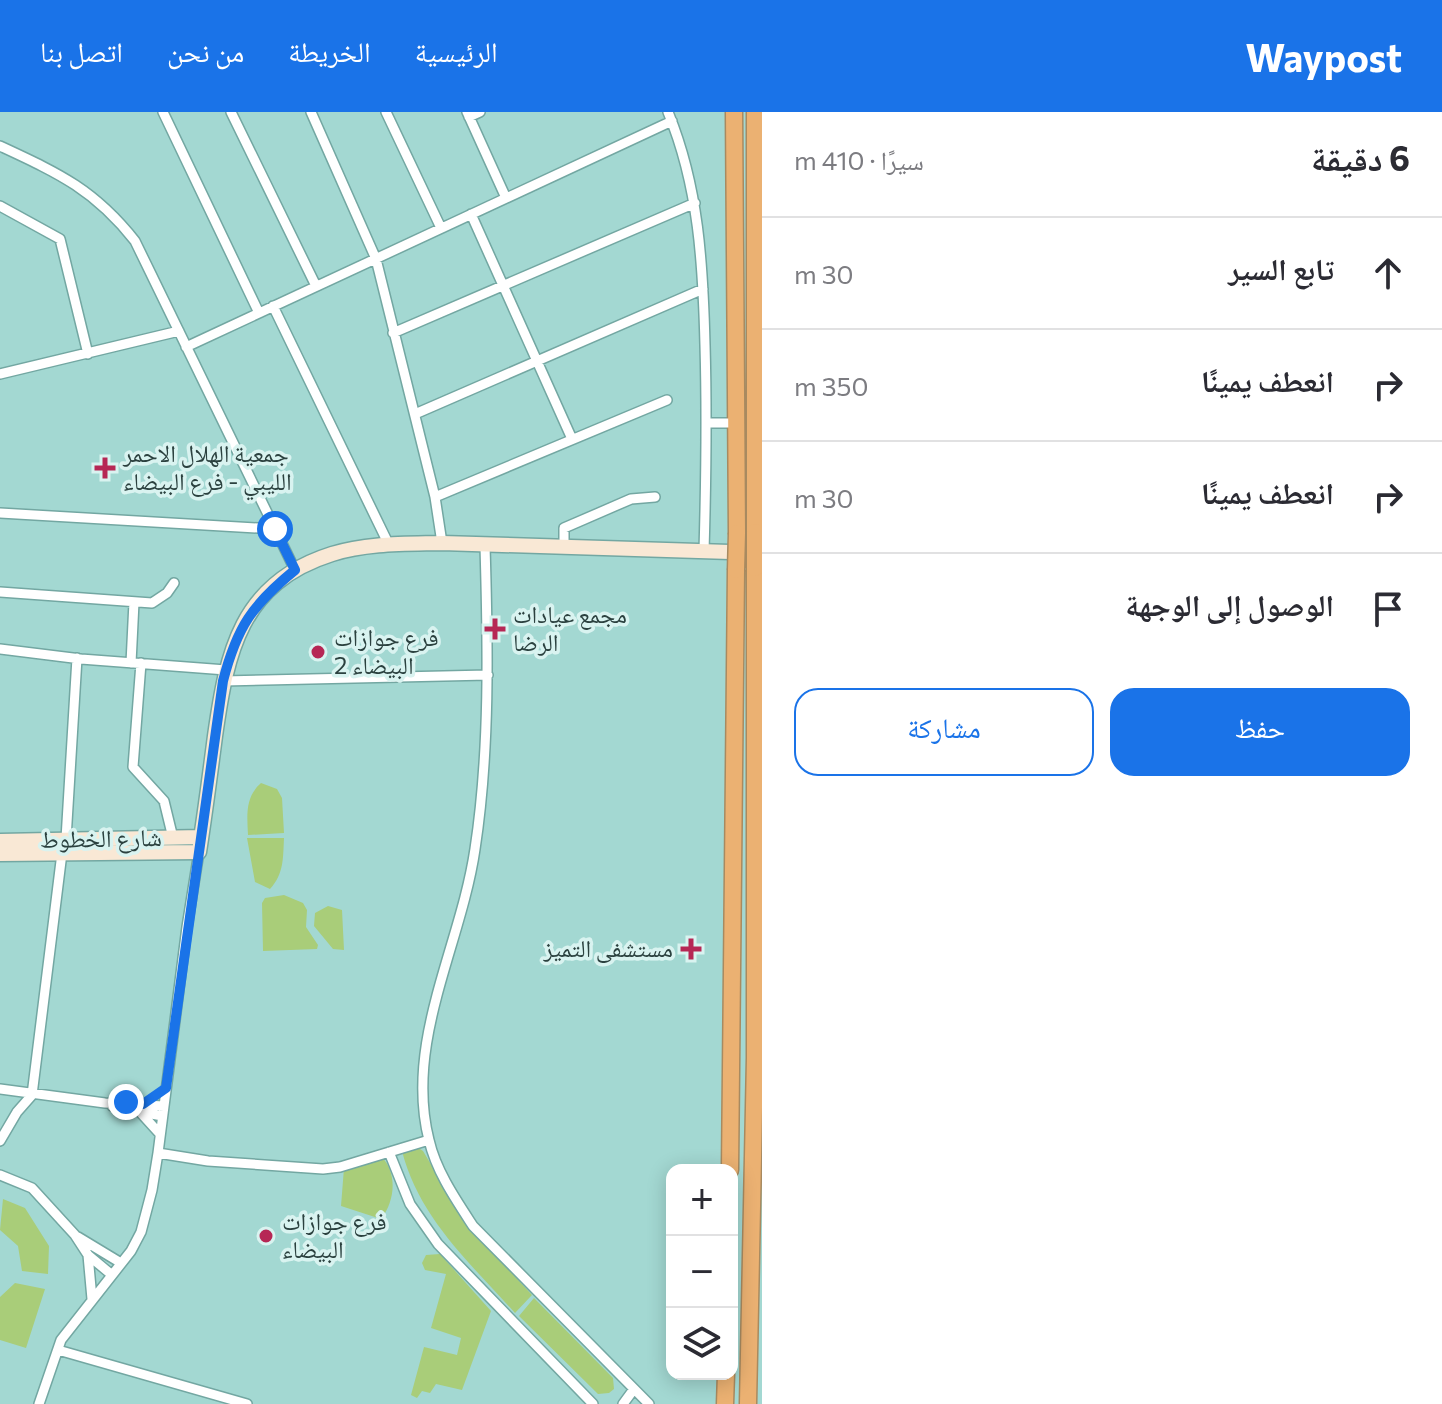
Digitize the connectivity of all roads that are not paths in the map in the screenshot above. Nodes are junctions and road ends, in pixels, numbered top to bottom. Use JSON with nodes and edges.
{"nodes":[{"id":1,"x":163,"y":112,"type":"edge"},
{"id":2,"x":231,"y":112,"type":"edge"},
{"id":3,"x":311,"y":112,"type":"edge"},
{"id":4,"x":386,"y":112,"type":"edge"},
{"id":5,"x":480,"y":112,"type":"edge"},
{"id":6,"x":755,"y":112,"type":"edge"},
{"id":7,"x":468,"y":114,"type":"edge"},
{"id":8,"x":733,"y":114,"type":"edge"},
{"id":9,"x":670,"y":116,"type":"edge"},
{"id":10,"x":0,"y":146,"type":"edge"},
{"id":11,"x":762,"y":167,"type":"edge"},
{"id":12,"x":506,"y":198,"type":"junction"},
{"id":13,"x":695,"y":203,"type":"junction"},
{"id":14,"x":0,"y":206,"type":"edge"},
{"id":15,"x":758,"y":206,"type":"edge"},
{"id":16,"x":471,"y":214,"type":"junction"},
{"id":17,"x":441,"y":228,"type":"junction"},
{"id":18,"x":376,"y":259,"type":"junction"},
{"id":19,"x":316,"y":286,"type":"junction"},
{"id":20,"x":503,"y":286,"type":"junction"},
{"id":21,"x":703,"y":289,"type":"junction"},
{"id":22,"x":760,"y":292,"type":"edge"},
{"id":23,"x":273,"y":306,"type":"junction"},
{"id":24,"x":259,"y":313,"type":"junction"},
{"id":25,"x":179,"y":331,"type":"junction"},
{"id":26,"x":393,"y":333,"type":"junction"},
{"id":27,"x":186,"y":347,"type":"junction"},
{"id":28,"x":88,"y":354,"type":"junction"},
{"id":29,"x":538,"y":360,"type":"junction"},
{"id":30,"x":759,"y":373,"type":"edge"},
{"id":31,"x":0,"y":374,"type":"edge"},
{"id":32,"x":667,"y":400,"type":"dead end"},
{"id":33,"x":415,"y":414,"type":"junction"},
{"id":34,"x":706,"y":423,"type":"junction"},
{"id":35,"x":736,"y":423,"type":"junction"},
{"id":36,"x":759,"y":434,"type":"edge"},
{"id":37,"x":572,"y":439,"type":"junction"},
{"id":38,"x":435,"y":497,"type":"junction"},
{"id":39,"x":655,"y":497,"type":"dead end"},
{"id":40,"x":0,"y":513,"type":"edge"},
{"id":41,"x":275,"y":529,"type":"junction"},
{"id":42,"x":442,"y":543,"type":"junction"},
{"id":43,"x":389,"y":545,"type":"junction"},
{"id":44,"x":564,"y":545,"type":"junction"},
{"id":45,"x":485,"y":546,"type":"junction"},
{"id":46,"x":704,"y":551,"type":"junction"},
{"id":47,"x":758,"y":561,"type":"edge"},
{"id":48,"x":295,"y":570,"type":"junction"},
{"id":49,"x":174,"y":583,"type":"dead end"},
{"id":50,"x":0,"y":592,"type":"edge"},
{"id":51,"x":134,"y":602,"type":"junction"},
{"id":52,"x":0,"y":649,"type":"edge"},
{"id":53,"x":77,"y":658,"type":"junction"},
{"id":54,"x":136,"y":663,"type":"junction"},
{"id":55,"x":488,"y":675,"type":"junction"},
{"id":56,"x":225,"y":676,"type":"junction"},
{"id":57,"x":762,"y":764,"type":"edge"},
{"id":58,"x":753,"y":790,"type":"junction"},
{"id":59,"x":758,"y":808,"type":"edge"},
{"id":60,"x":173,"y":838,"type":"junction"},
{"id":61,"x":0,"y":841,"type":"edge"},
{"id":62,"x":200,"y":845,"type":"junction"},
{"id":63,"x":64,"y":846,"type":"junction"},
{"id":64,"x":0,"y":854,"type":"edge"},
{"id":65,"x":758,"y":870,"type":"edge"},
{"id":66,"x":758,"y":921,"type":"edge"},
{"id":67,"x":166,"y":1088,"type":"junction"},
{"id":68,"x":0,"y":1089,"type":"edge"},
{"id":69,"x":32,"y":1095,"type":"junction"},
{"id":70,"x":758,"y":1099,"type":"edge"},
{"id":71,"x":141,"y":1108,"type":"junction"},
{"id":72,"x":163,"y":1111,"type":"junction"},
{"id":73,"x":160,"y":1134,"type":"junction"},
{"id":74,"x":429,"y":1140,"type":"junction"},
{"id":75,"x":0,"y":1141,"type":"edge"},
{"id":76,"x":389,"y":1152,"type":"junction"},
{"id":77,"x":158,"y":1153,"type":"junction"},
{"id":78,"x":730,"y":1164,"type":"edge"},
{"id":79,"x":0,"y":1175,"type":"edge"},
{"id":80,"x":757,"y":1217,"type":"edge"},
{"id":81,"x":75,"y":1235,"type":"junction"},
{"id":82,"x":88,"y":1255,"type":"junction"},
{"id":83,"x":121,"y":1263,"type":"junction"},
{"id":84,"x":112,"y":1275,"type":"junction"},
{"id":85,"x":92,"y":1299,"type":"junction"},
{"id":86,"x":58,"y":1350,"type":"junction"},
{"id":87,"x":726,"y":1380,"type":"edge"},
{"id":88,"x":634,"y":1389,"type":"junction"},
{"id":89,"x":39,"y":1404,"type":"edge"},
{"id":90,"x":247,"y":1404,"type":"edge"},
{"id":91,"x":593,"y":1404,"type":"edge"},
{"id":92,"x":623,"y":1404,"type":"edge"},
{"id":93,"x":649,"y":1404,"type":"edge"},
{"id":94,"x":725,"y":1404,"type":"edge"},
{"id":95,"x":748,"y":1404,"type":"edge"}],
"edges":[{"from":1,"to":24,"type":"street"},
{"from":2,"to":19,"type":"street"},
{"from":3,"to":18,"type":"street"},
{"from":4,"to":17,"type":"street"},
{"from":5,"to":7,"type":"street"},
{"from":6,"to":15,"type":"highway"},
{"from":7,"to":12,"type":"street"},
{"from":8,"to":35,"type":"highway"},
{"from":9,"to":12,"type":"street"},
{"from":9,"to":13,"type":"street"},
{"from":10,"to":25,"type":"street"},
{"from":11,"to":15,"type":"highway"},
{"from":12,"to":16,"type":"street"},
{"from":13,"to":20,"type":"street"},
{"from":13,"to":21,"type":"street"},
{"from":14,"to":28,"type":"street"},
{"from":15,"to":22,"type":"highway"},
{"from":16,"to":17,"type":"street"},
{"from":16,"to":20,"type":"street"},
{"from":17,"to":18,"type":"street"},
{"from":18,"to":19,"type":"street"},
{"from":18,"to":26,"type":"street"},
{"from":19,"to":23,"type":"street"},
{"from":20,"to":26,"type":"street"},
{"from":20,"to":29,"type":"street"},
{"from":21,"to":29,"type":"street"},
{"from":21,"to":34,"type":"street"},
{"from":22,"to":30,"type":"highway"},
{"from":23,"to":24,"type":"street"},
{"from":23,"to":43,"type":"street"},
{"from":24,"to":27,"type":"street"},
{"from":25,"to":27,"type":"street"},
{"from":25,"to":28,"type":"street"},
{"from":26,"to":33,"type":"street"},
{"from":27,"to":41,"type":"street"},
{"from":28,"to":31,"type":"street"},
{"from":29,"to":33,"type":"street"},
{"from":29,"to":37,"type":"street"},
{"from":30,"to":36,"type":"highway"},
{"from":32,"to":37,"type":"street"},
{"from":33,"to":38,"type":"street"},
{"from":34,"to":35,"type":"street"},
{"from":34,"to":46,"type":"street"},
{"from":35,"to":78,"type":"highway","bridge":true},
{"from":36,"to":47,"type":"highway","bridge":true},
{"from":37,"to":38,"type":"street"},
{"from":38,"to":42,"type":"street"},
{"from":39,"to":44,"type":"street"},
{"from":40,"to":41,"type":"street"},
{"from":41,"to":48,"type":"street"},
{"from":42,"to":43,"type":"street"},
{"from":42,"to":45,"type":"street"},
{"from":43,"to":48,"type":"street"},
{"from":44,"to":45,"type":"street"},
{"from":44,"to":46,"type":"street"},
{"from":45,"to":55,"type":"street"},
{"from":46,"to":47,"type":"street"},
{"from":47,"to":58,"type":"highway"},
{"from":48,"to":56,"type":"street"},
{"from":49,"to":51,"type":"street"},
{"from":50,"to":51,"type":"street"},
{"from":51,"to":54,"type":"street"},
{"from":52,"to":53,"type":"street"},
{"from":53,"to":54,"type":"street"},
{"from":53,"to":63,"type":"street"},
{"from":54,"to":56,"type":"street"},
{"from":54,"to":60,"type":"street"},
{"from":55,"to":56,"type":"street"},
{"from":55,"to":74,"type":"street"},
{"from":56,"to":62,"type":"street"},
{"from":57,"to":58,"type":"highway"},
{"from":58,"to":59,"type":"highway"},
{"from":59,"to":65,"type":"highway"},
{"from":60,"to":62,"type":"street","name":"شارع الخطوط"},
{"from":60,"to":63,"type":"street","name":"شارع الخطوط"},
{"from":61,"to":63,"type":"street","name":"شارع الخطوط"},
{"from":62,"to":63,"type":"street","name":"شارع الخطوط"},
{"from":62,"to":67,"type":"street"},
{"from":63,"to":64,"type":"street","name":"شارع الخطوط"},
{"from":63,"to":69,"type":"street"},
{"from":65,"to":66,"type":"highway"},
{"from":66,"to":70,"type":"highway"},
{"from":67,"to":71,"type":"street"},
{"from":67,"to":72,"type":"street"},
{"from":68,"to":69,"type":"street"},
{"from":69,"to":71,"type":"street"},
{"from":69,"to":75,"type":"street"},
{"from":70,"to":80,"type":"highway"},
{"from":71,"to":72,"type":"street"},
{"from":71,"to":73,"type":"street"},
{"from":72,"to":73,"type":"street"},
{"from":73,"to":77,"type":"street"},
{"from":74,"to":76,"type":"street"},
{"from":74,"to":88,"type":"street"},
{"from":76,"to":77,"type":"street"},
{"from":76,"to":91,"type":"street"},
{"from":77,"to":83,"type":"street"},
{"from":79,"to":81,"type":"street"},
{"from":80,"to":95,"type":"highway"},
{"from":81,"to":82,"type":"street"},
{"from":81,"to":83,"type":"street"},
{"from":82,"to":84,"type":"street"},
{"from":82,"to":85,"type":"street"},
{"from":83,"to":84,"type":"street"},
{"from":84,"to":85,"type":"street"},
{"from":85,"to":86,"type":"street"},
{"from":86,"to":89,"type":"street"},
{"from":86,"to":90,"type":"street"},
{"from":87,"to":94,"type":"highway"},
{"from":88,"to":92,"type":"street"},
{"from":88,"to":93,"type":"street"}]}
